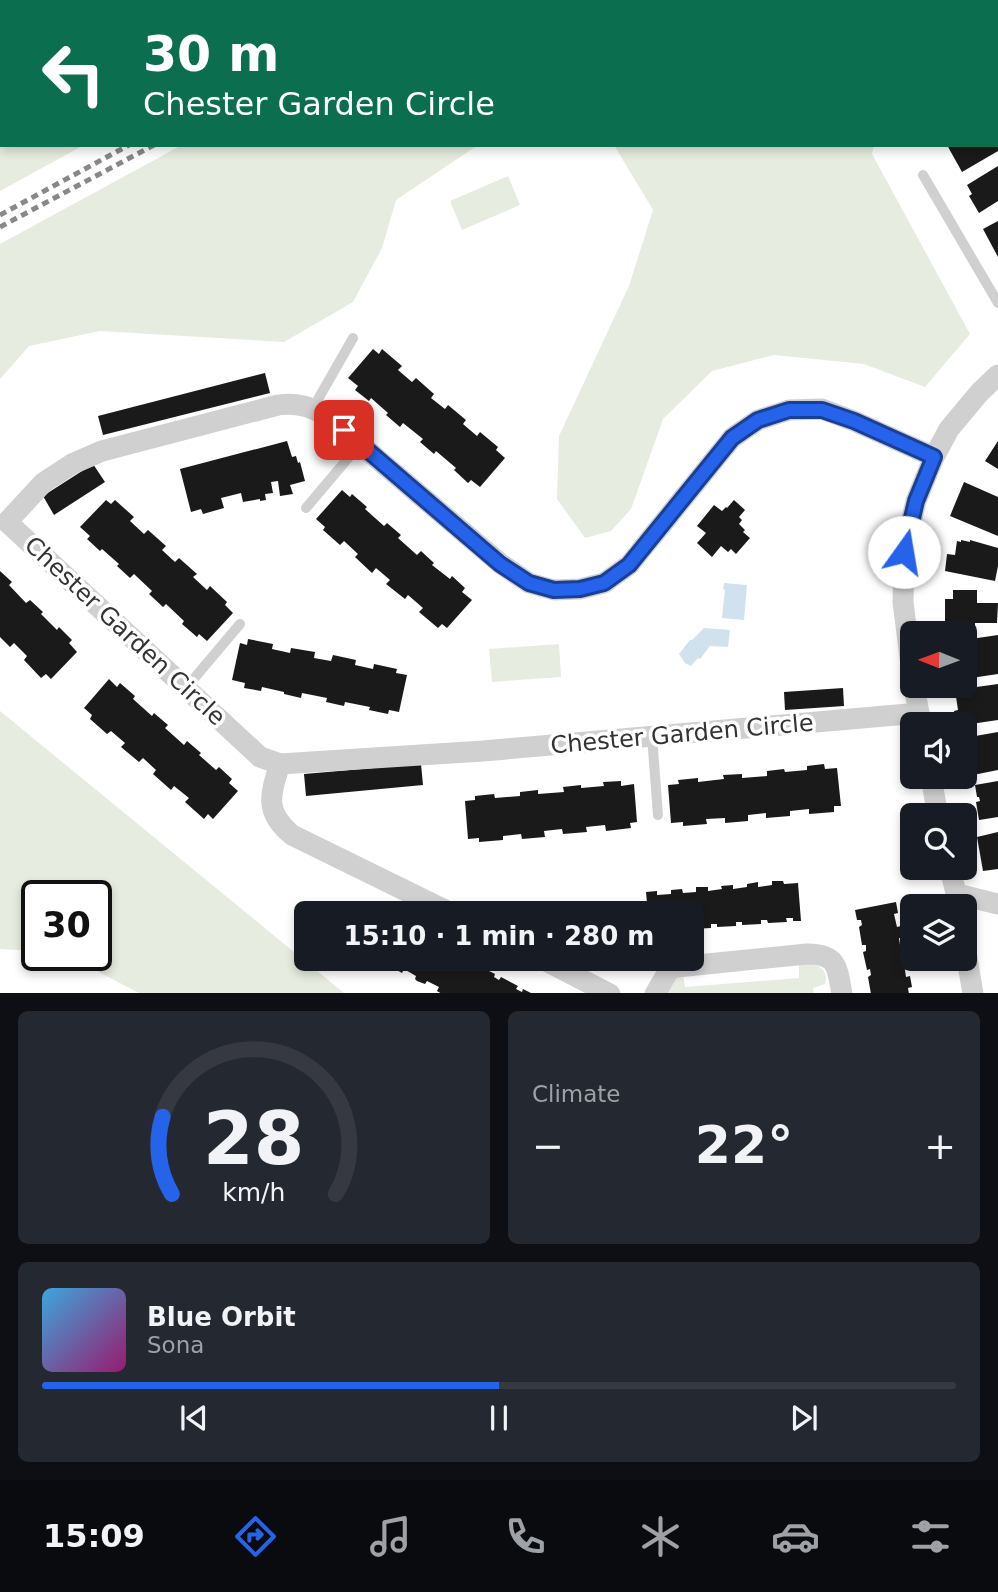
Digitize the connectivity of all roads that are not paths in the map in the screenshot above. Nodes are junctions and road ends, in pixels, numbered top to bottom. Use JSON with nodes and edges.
{"nodes":[{"id":1,"x":923,"y":175,"type":"dead end"},
{"id":2,"x":998,"y":303,"type":"edge"},
{"id":3,"x":353,"y":338,"type":"dead end"},
{"id":4,"x":998,"y":375,"type":"edge"},
{"id":5,"x":313,"y":408,"type":"junction"},
{"id":6,"x":360,"y":444,"type":"junction"},
{"id":7,"x":934,"y":457,"type":"junction"},
{"id":8,"x":306,"y":508,"type":"dead end"},
{"id":9,"x":906,"y":621,"type":"edge"},
{"id":10,"x":240,"y":624,"type":"dead end"},
{"id":11,"x":186,"y":688,"type":"junction"},
{"id":12,"x":900,"y":720,"type":"edge"},
{"id":13,"x":652,"y":736,"type":"junction"},
{"id":14,"x":280,"y":764,"type":"junction"},
{"id":15,"x":658,"y":815,"type":"dead end"},
{"id":16,"x":427,"y":901,"type":"edge"},
{"id":17,"x":977,"y":902,"type":"edge"},
{"id":18,"x":998,"y":904,"type":"edge"},
{"id":19,"x":566,"y":971,"type":"edge"},
{"id":20,"x":969,"y":971,"type":"edge"},
{"id":21,"x":610,"y":993,"type":"edge"},
{"id":22,"x":655,"y":993,"type":"edge"},
{"id":23,"x":842,"y":993,"type":"edge"},
{"id":24,"x":972,"y":993,"type":"edge"}],
"edges":[{"from":1,"to":2,"type":"lane"},
{"from":3,"to":5,"type":"lane"},
{"from":4,"to":7,"type":"street"},
{"from":5,"to":6,"type":"street"},
{"from":5,"to":11,"type":"street","name":"Chester Garden Circle"},
{"from":6,"to":7,"type":"street"},
{"from":6,"to":8,"type":"lane"},
{"from":7,"to":9,"type":"street"},
{"from":10,"to":11,"type":"lane"},
{"from":11,"to":14,"type":"street","name":"Chester Garden Circle"},
{"from":12,"to":13,"type":"street","name":"Chester Garden Circle"},
{"from":13,"to":14,"type":"street","name":"Chester Garden Circle"},
{"from":13,"to":15,"type":"lane"},
{"from":14,"to":16,"type":"street"},
{"from":17,"to":18,"type":"street"},
{"from":19,"to":21,"type":"street"},
{"from":20,"to":24,"type":"street"},
{"from":22,"to":23,"type":"street"}]}
